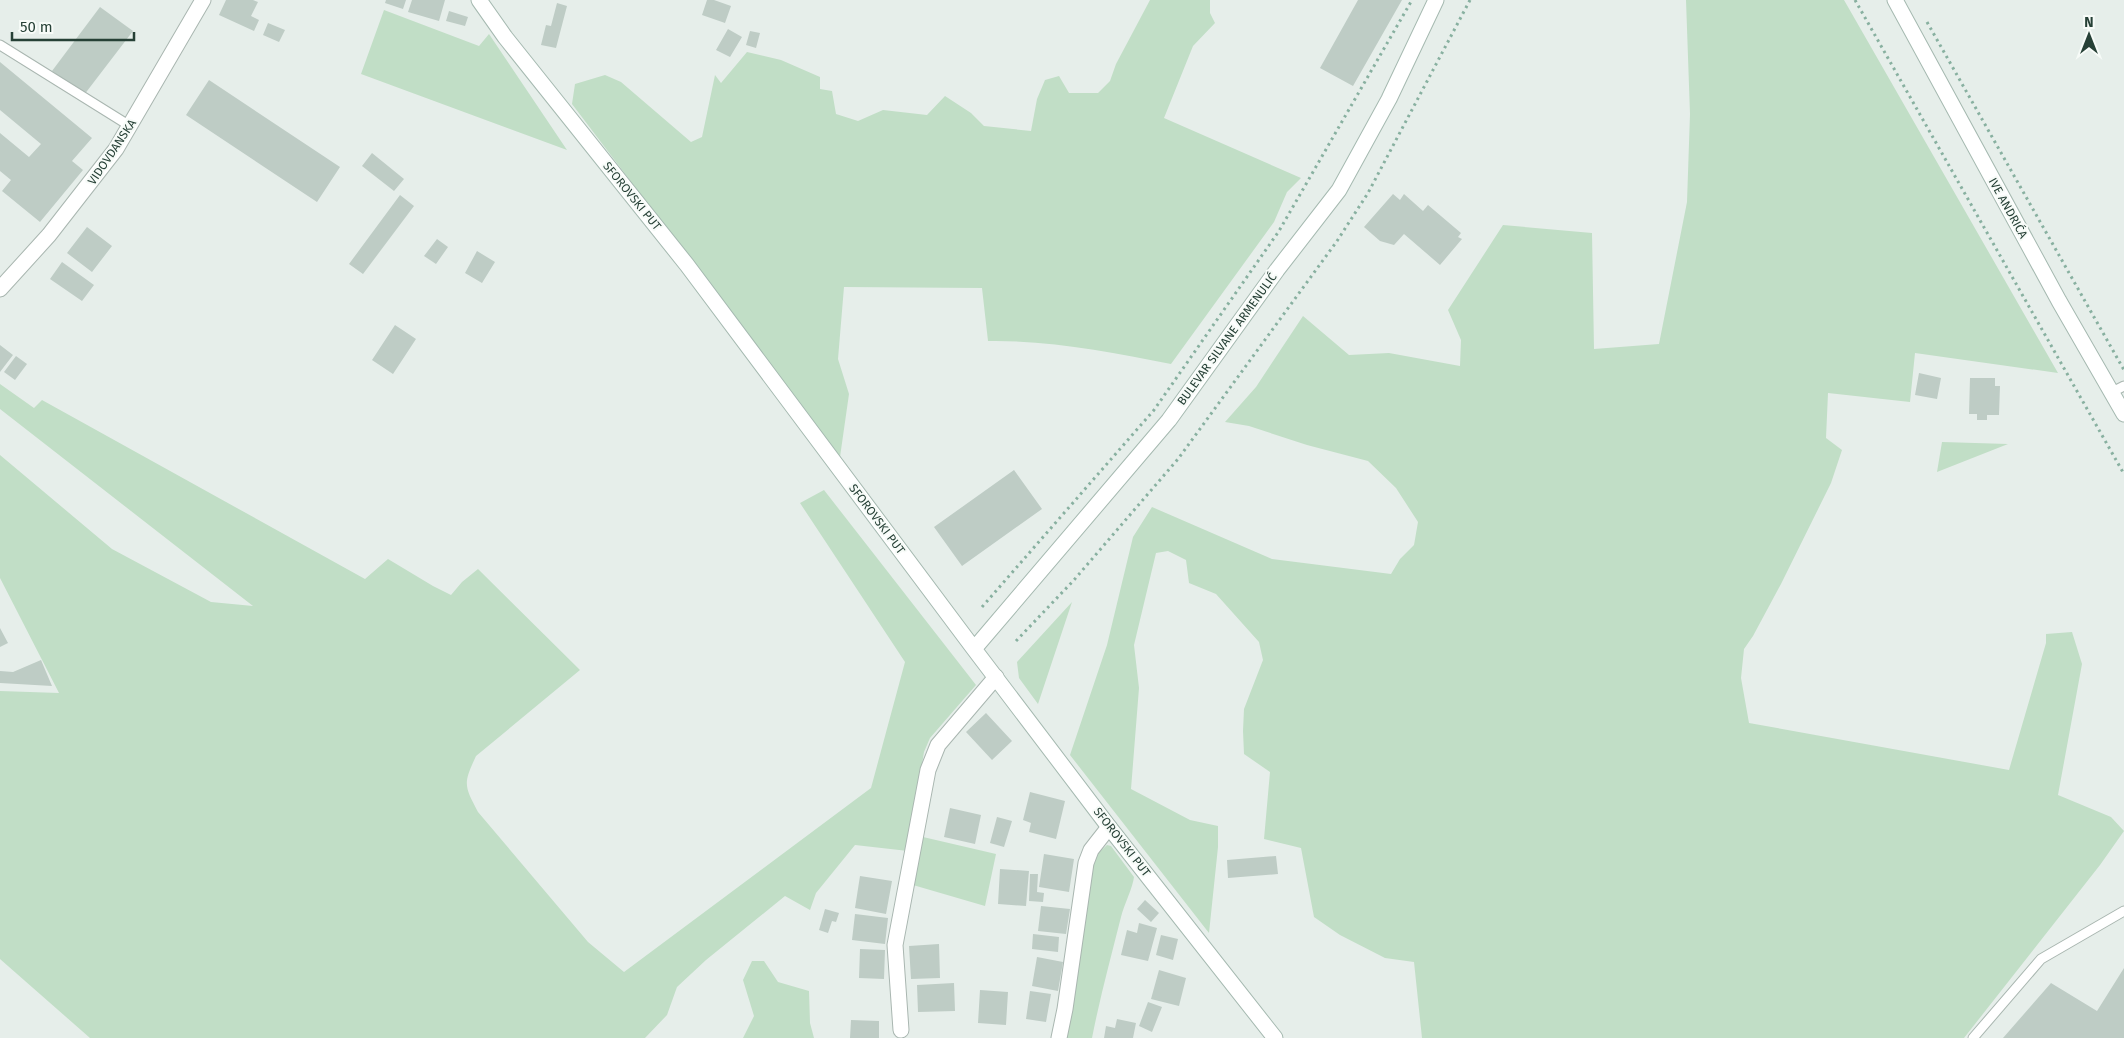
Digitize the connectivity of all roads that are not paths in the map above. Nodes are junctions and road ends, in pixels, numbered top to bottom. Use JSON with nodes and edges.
{"nodes":[{"id":1,"x":203,"y":0,"type":"edge"},
{"id":2,"x":479,"y":0,"type":"edge"},
{"id":3,"x":1436,"y":0,"type":"edge"},
{"id":4,"x":1895,"y":0,"type":"edge"},
{"id":5,"x":0,"y":45,"type":"edge"},
{"id":6,"x":130,"y":126,"type":"junction"},
{"id":7,"x":0,"y":289,"type":"edge"},
{"id":8,"x":2118,"y":389,"type":"edge"},
{"id":9,"x":2124,"y":414,"type":"edge"},
{"id":10,"x":974,"y":649,"type":"junction"},
{"id":11,"x":996,"y":677,"type":"junction"},
{"id":12,"x":1110,"y":827,"type":"junction"},
{"id":13,"x":2124,"y":911,"type":"edge"},
{"id":14,"x":901,"y":1030,"type":"dead end"},
{"id":15,"x":1059,"y":1038,"type":"edge"},
{"id":16,"x":1275,"y":1038,"type":"edge"},
{"id":17,"x":1973,"y":1038,"type":"edge"}],
"edges":[{"from":1,"to":6,"type":"street","name":"VIDOVDANSKA"},
{"from":2,"to":10,"type":"street","name":"SFOROVSKI PUT"},
{"from":3,"to":10,"type":"street","name":"BULEVAR SILVANE ARMENULIĆ"},
{"from":4,"to":8,"type":"street","name":"IVE ANDRIĆA"},
{"from":5,"to":6,"type":"lane"},
{"from":6,"to":7,"type":"street","name":"VIDOVDANSKA"},
{"from":8,"to":9,"type":"street","name":"IVE ANDRIĆA"},
{"from":10,"to":11,"type":"street","name":"SFOROVSKI PUT"},
{"from":11,"to":12,"type":"street","name":"SFOROVSKI PUT"},
{"from":11,"to":14,"type":"street"},
{"from":12,"to":15,"type":"street"},
{"from":12,"to":16,"type":"street","name":"SFOROVSKI PUT"},
{"from":13,"to":17,"type":"lane"}]}
